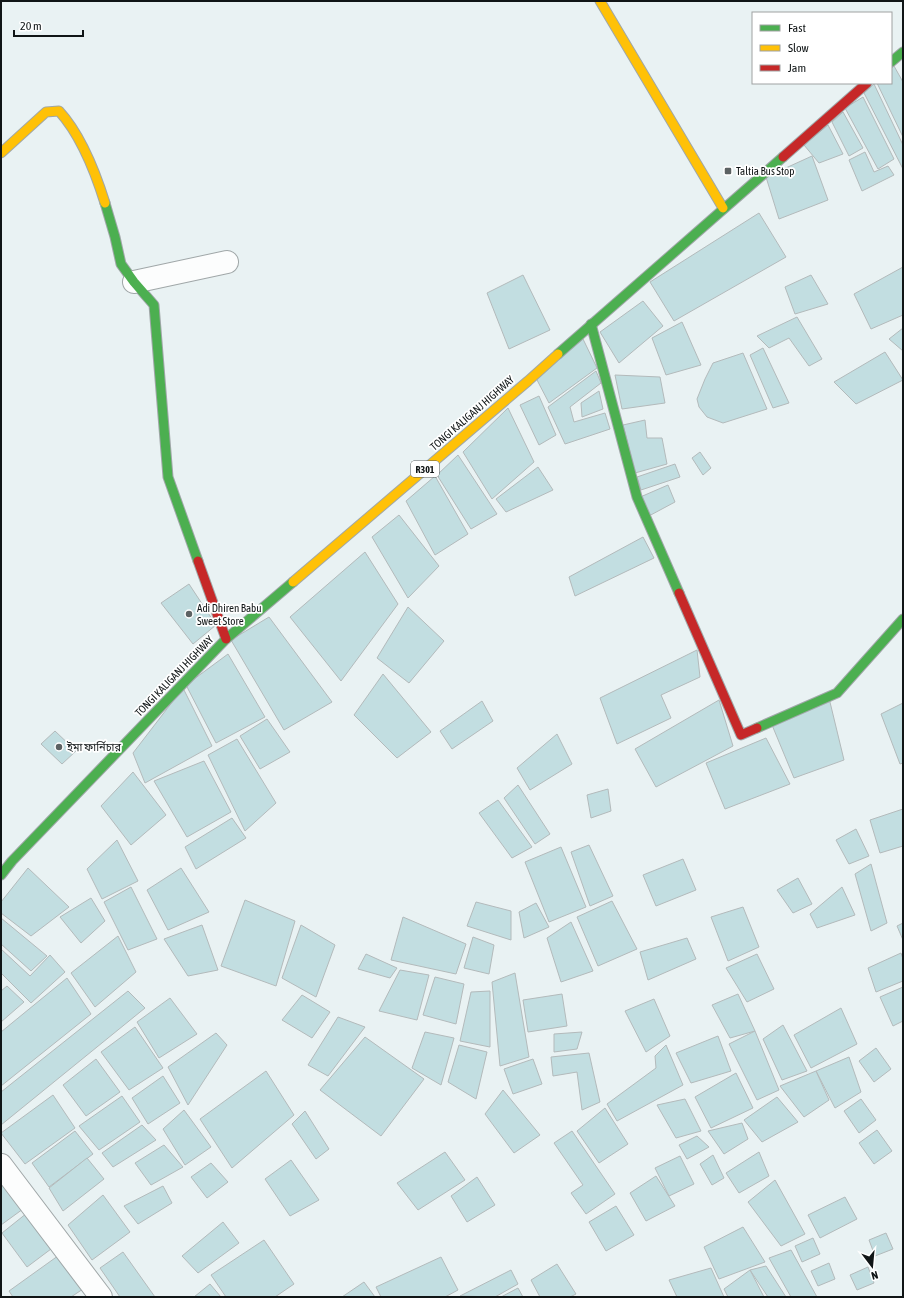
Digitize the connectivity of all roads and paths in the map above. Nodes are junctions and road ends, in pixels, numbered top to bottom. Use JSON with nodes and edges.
{"nodes":[{"id":1,"x":600,"y":1,"type":"edge"},
{"id":2,"x":903,"y":52,"type":"edge"},
{"id":3,"x":892,"y":61,"type":"edge"},
{"id":4,"x":866,"y":84,"type":"edge"},
{"id":5,"x":1,"y":153,"type":"edge"},
{"id":6,"x":723,"y":208,"type":"junction"},
{"id":7,"x":227,"y":262,"type":"dead end"},
{"id":8,"x":134,"y":282,"type":"junction"},
{"id":9,"x":591,"y":324,"type":"junction"},
{"id":10,"x":903,"y":619,"type":"edge"},
{"id":11,"x":226,"y":639,"type":"junction"},
{"id":12,"x":1,"y":875,"type":"edge"},
{"id":13,"x":1,"y":1165,"type":"edge"},
{"id":14,"x":101,"y":1297,"type":"edge"}],
"edges":[{"from":1,"to":6,"type":"street"},
{"from":2,"to":3,"type":"street"},
{"from":4,"to":6,"type":"street","name":"TONGI KALIGANJ HIGHWAY","number":"R301"},
{"from":5,"to":8,"type":"street"},
{"from":6,"to":9,"type":"street","name":"TONGI KALIGANJ HIGHWAY","number":"R301"},
{"from":7,"to":8,"type":"street"},
{"from":8,"to":11,"type":"street"},
{"from":9,"to":10,"type":"street"},
{"from":9,"to":11,"type":"street","name":"TONGI KALIGANJ HIGHWAY","number":"R301"},
{"from":11,"to":12,"type":"street","name":"TONGI KALIGANJ HIGHWAY","number":"R301"},
{"from":13,"to":14,"type":"street"}]}
